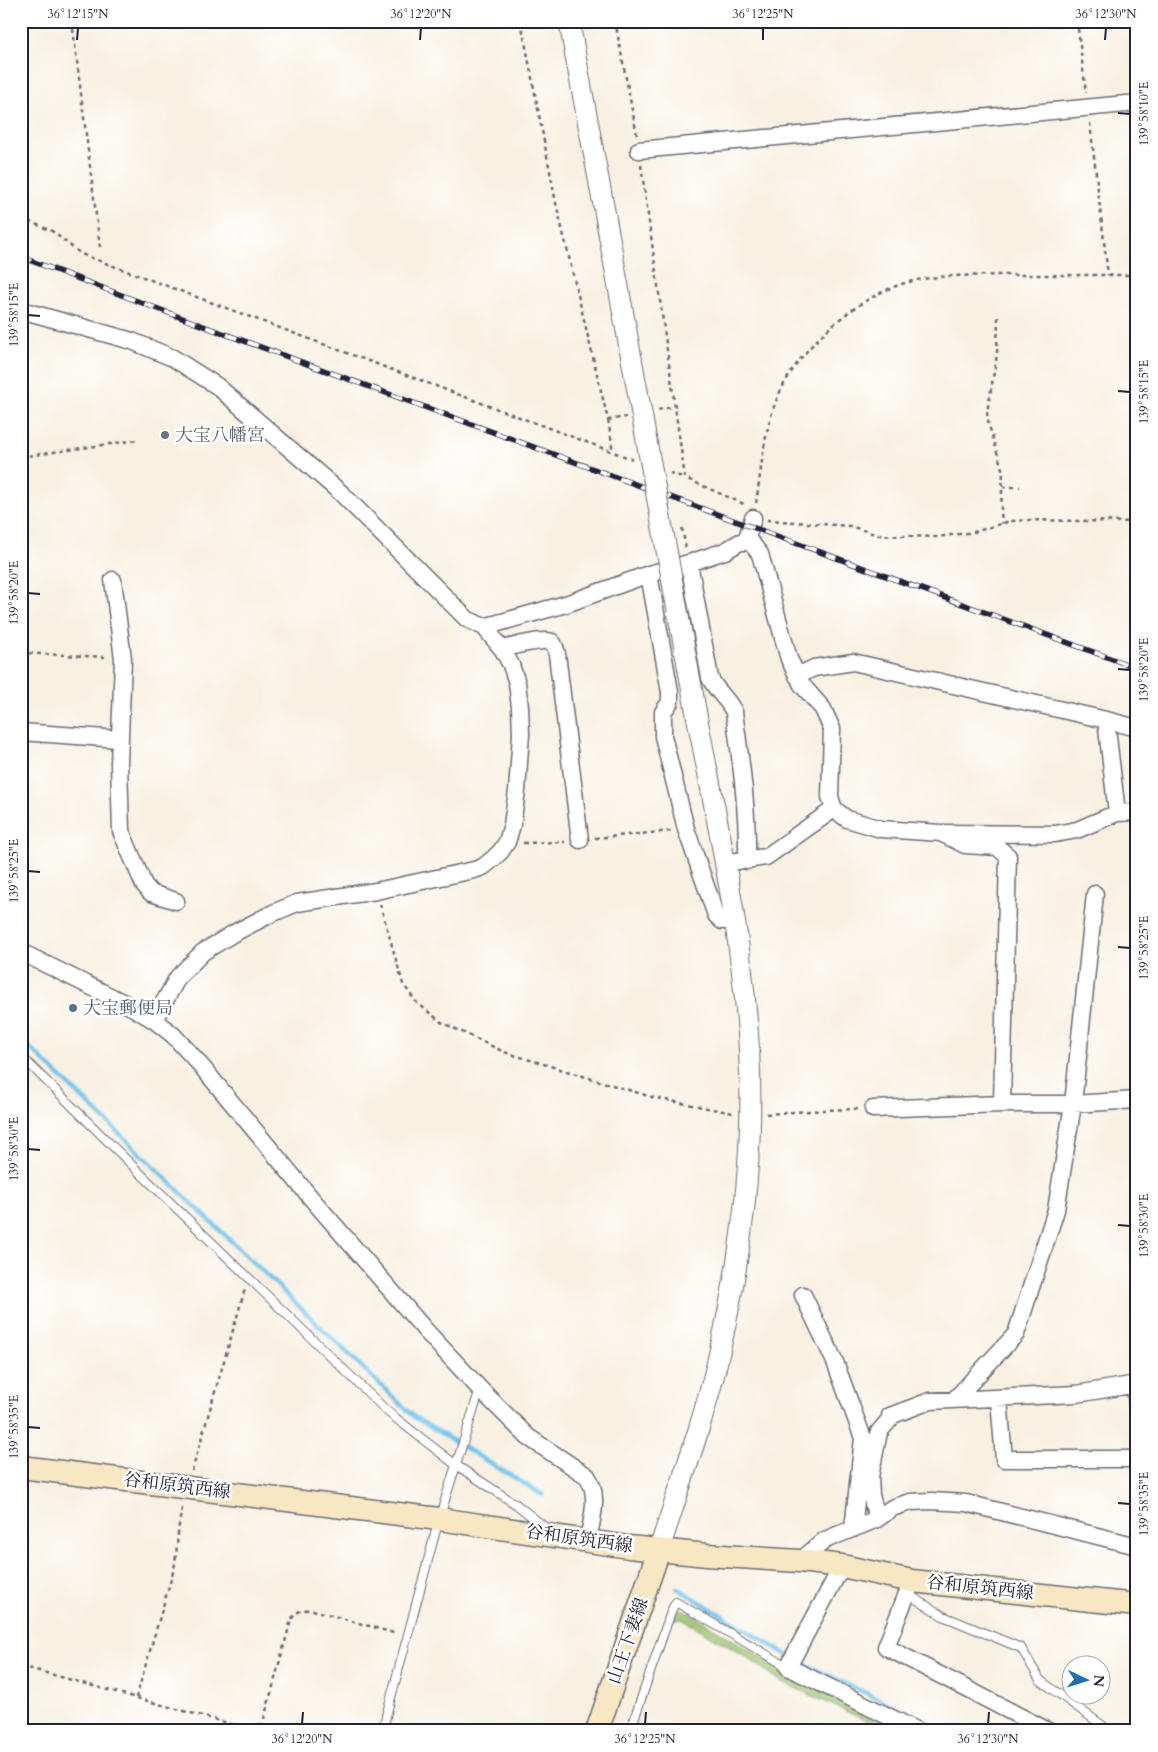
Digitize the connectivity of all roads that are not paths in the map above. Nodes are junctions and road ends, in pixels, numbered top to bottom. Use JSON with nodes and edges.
{"nodes":[{"id":1,"x":569,"y":21,"type":"edge"},
{"id":2,"x":1137,"y":103,"type":"edge"},
{"id":3,"x":639,"y":150,"type":"road end"},
{"id":4,"x":21,"y":310,"type":"edge"},
{"id":5,"x":754,"y":514,"type":"road end"},
{"id":6,"x":746,"y":542,"type":"junction"},
{"id":7,"x":689,"y":563,"type":"junction"},
{"id":8,"x":648,"y":574,"type":"junction"},
{"id":9,"x":113,"y":580,"type":"dead end"},
{"id":10,"x":484,"y":628,"type":"junction"},
{"id":11,"x":503,"y":650,"type":"junction"},
{"id":12,"x":797,"y":676,"type":"junction"},
{"id":13,"x":1106,"y":720,"type":"junction"},
{"id":14,"x":1137,"y":728,"type":"edge"},
{"id":15,"x":21,"y":732,"type":"edge"},
{"id":16,"x":119,"y":740,"type":"junction"},
{"id":17,"x":834,"y":809,"type":"junction"},
{"id":18,"x":1137,"y":812,"type":"edge"},
{"id":19,"x":1117,"y":813,"type":"junction"},
{"id":20,"x":940,"y":833,"type":"junction"},
{"id":21,"x":1008,"y":834,"type":"junction"},
{"id":22,"x":580,"y":840,"type":"road end"},
{"id":23,"x":1008,"y":856,"type":"junction"},
{"id":24,"x":747,"y":860,"type":"junction"},
{"id":25,"x":725,"y":861,"type":"junction"},
{"id":26,"x":1094,"y":894,"type":"dead end"},
{"id":27,"x":176,"y":901,"type":"dead end"},
{"id":28,"x":735,"y":921,"type":"junction"},
{"id":29,"x":21,"y":952,"type":"edge"},
{"id":30,"x":154,"y":1020,"type":"junction"},
{"id":31,"x":21,"y":1056,"type":"edge"},
{"id":32,"x":1137,"y":1100,"type":"edge"},
{"id":33,"x":1002,"y":1104,"type":"junction"},
{"id":34,"x":1073,"y":1104,"type":"junction"},
{"id":35,"x":873,"y":1109,"type":"road end"},
{"id":36,"x":803,"y":1295,"type":"dead end"},
{"id":37,"x":1136,"y":1384,"type":"edge"},
{"id":38,"x":480,"y":1389,"type":"junction"},
{"id":39,"x":954,"y":1399,"type":"junction"},
{"id":40,"x":999,"y":1399,"type":"junction"},
{"id":41,"x":1137,"y":1406,"type":"edge"},
{"id":42,"x":1137,"y":1459,"type":"edge"},
{"id":43,"x":456,"y":1466,"type":"junction"},
{"id":44,"x":21,"y":1467,"type":"edge"},
{"id":45,"x":438,"y":1519,"type":"junction"},
{"id":46,"x":876,"y":1519,"type":"junction"},
{"id":47,"x":853,"y":1529,"type":"junction"},
{"id":48,"x":556,"y":1536,"type":"junction"},
{"id":49,"x":588,"y":1540,"type":"junction"},
{"id":50,"x":1137,"y":1546,"type":"edge"},
{"id":51,"x":659,"y":1550,"type":"junction"},
{"id":52,"x":800,"y":1561,"type":"junction"},
{"id":53,"x":842,"y":1566,"type":"junction"},
{"id":54,"x":910,"y":1588,"type":"junction"},
{"id":55,"x":1137,"y":1604,"type":"edge"},
{"id":56,"x":788,"y":1667,"type":"junction"},
{"id":57,"x":382,"y":1731,"type":"edge"},
{"id":58,"x":596,"y":1731,"type":"edge"},
{"id":59,"x":630,"y":1731,"type":"edge"},
{"id":60,"x":918,"y":1731,"type":"edge"},
{"id":61,"x":1048,"y":1731,"type":"edge"},
{"id":62,"x":1110,"y":1731,"type":"edge"}],
"edges":[{"from":1,"to":25,"type":"street","bridge":true},
{"from":2,"to":3,"type":"street"},
{"from":4,"to":10,"type":"street"},
{"from":5,"to":6,"type":"street"},
{"from":6,"to":7,"type":"street"},
{"from":6,"to":12,"type":"street"},
{"from":7,"to":8,"type":"street"},
{"from":7,"to":24,"type":"street"},
{"from":8,"to":10,"type":"street"},
{"from":8,"to":28,"type":"street"},
{"from":9,"to":16,"type":"street"},
{"from":10,"to":11,"type":"street"},
{"from":11,"to":22,"type":"street"},
{"from":11,"to":30,"type":"street"},
{"from":12,"to":13,"type":"street"},
{"from":12,"to":17,"type":"street"},
{"from":13,"to":14,"type":"street"},
{"from":13,"to":19,"type":"street"},
{"from":15,"to":16,"type":"street"},
{"from":16,"to":27,"type":"street"},
{"from":17,"to":20,"type":"street"},
{"from":17,"to":24,"type":"street"},
{"from":18,"to":19,"type":"street"},
{"from":19,"to":21,"type":"street"},
{"from":20,"to":21,"type":"street"},
{"from":20,"to":23,"type":"street"},
{"from":21,"to":23,"type":"street"},
{"from":23,"to":33,"type":"street"},
{"from":24,"to":25,"type":"street"},
{"from":25,"to":28,"type":"street"},
{"from":26,"to":34,"type":"street"},
{"from":28,"to":51,"type":"street"},
{"from":29,"to":30,"type":"street"},
{"from":30,"to":38,"type":"street"},
{"from":31,"to":43,"type":"lane"},
{"from":32,"to":34,"type":"street"},
{"from":33,"to":34,"type":"street"},
{"from":33,"to":35,"type":"street"},
{"from":34,"to":39,"type":"street"},
{"from":36,"to":47,"type":"street"},
{"from":37,"to":40,"type":"street"},
{"from":37,"to":41,"type":"street"},
{"from":38,"to":43,"type":"lane"},
{"from":38,"to":49,"type":"street"},
{"from":39,"to":40,"type":"street"},
{"from":39,"to":46,"type":"street"},
{"from":40,"to":42,"type":"street"},
{"from":43,"to":45,"type":"lane"},
{"from":43,"to":48,"type":"lane"},
{"from":44,"to":45,"type":"main road","name":"谷和原筑西線"},
{"from":45,"to":48,"type":"main road","name":"谷和原筑西線"},
{"from":45,"to":57,"type":"lane"},
{"from":46,"to":47,"type":"street"},
{"from":46,"to":50,"type":"street"},
{"from":47,"to":52,"type":"street"},
{"from":48,"to":49,"type":"main road","name":"谷和原筑西線"},
{"from":49,"to":51,"type":"main road","name":"谷和原筑西線"},
{"from":51,"to":52,"type":"main road","name":"谷和原筑西線"},
{"from":51,"to":58,"type":"main road","name":"山王下妻線"},
{"from":52,"to":53,"type":"main road","name":"谷和原筑西線"},
{"from":53,"to":54,"type":"main road","name":"谷和原筑西線"},
{"from":53,"to":56,"type":"street"},
{"from":54,"to":55,"type":"main road","name":"谷和原筑西線"},
{"from":54,"to":61,"type":"street"},
{"from":54,"to":62,"type":"lane"},
{"from":56,"to":59,"type":"lane"},
{"from":56,"to":60,"type":"street"}]}
